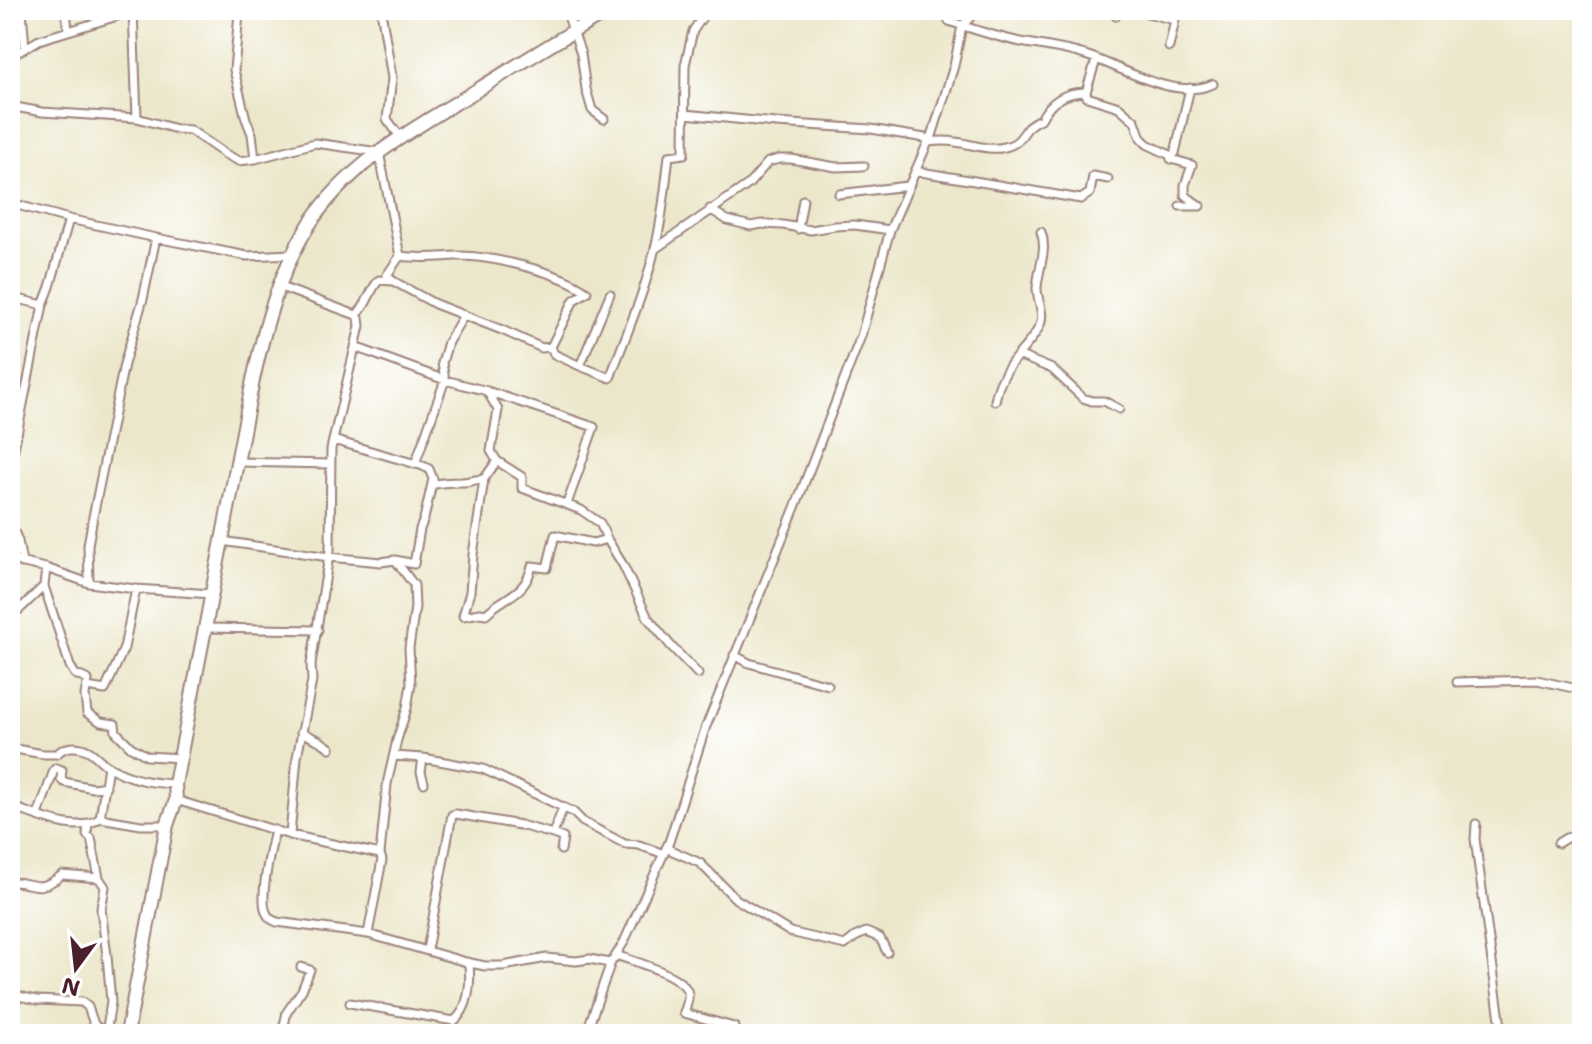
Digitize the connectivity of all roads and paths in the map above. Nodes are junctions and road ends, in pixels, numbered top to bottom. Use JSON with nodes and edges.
{"nodes":[{"id":1,"x":22,"y":10,"type":"edge"},
{"id":2,"x":66,"y":10,"type":"edge"},
{"id":3,"x":134,"y":10,"type":"edge"},
{"id":4,"x":254,"y":10,"type":"edge"},
{"id":5,"x":381,"y":10,"type":"edge"},
{"id":6,"x":566,"y":10,"type":"edge"},
{"id":7,"x":610,"y":10,"type":"edge"},
{"id":8,"x":701,"y":10,"type":"edge"},
{"id":9,"x":944,"y":10,"type":"edge"},
{"id":10,"x":977,"y":10,"type":"edge"},
{"id":11,"x":1135,"y":10,"type":"edge"},
{"id":12,"x":962,"y":26,"type":"junction"},
{"id":13,"x":68,"y":30,"type":"junction"},
{"id":14,"x":574,"y":30,"type":"junction"},
{"id":15,"x":1169,"y":47,"type":"dead end"},
{"id":16,"x":25,"y":48,"type":"junction"},
{"id":17,"x":10,"y":57,"type":"edge"},
{"id":18,"x":1096,"y":60,"type":"junction"},
{"id":19,"x":1213,"y":84,"type":"dead end"},
{"id":20,"x":1190,"y":88,"type":"junction"},
{"id":21,"x":1086,"y":92,"type":"junction"},
{"id":22,"x":10,"y":106,"type":"edge"},
{"id":23,"x":685,"y":114,"type":"junction"},
{"id":24,"x":137,"y":118,"type":"junction"},
{"id":25,"x":604,"y":119,"type":"dead end"},
{"id":26,"x":401,"y":138,"type":"junction"},
{"id":27,"x":930,"y":140,"type":"junction"},
{"id":28,"x":379,"y":152,"type":"junction"},
{"id":29,"x":1172,"y":156,"type":"junction"},
{"id":30,"x":255,"y":159,"type":"junction"},
{"id":31,"x":864,"y":166,"type":"dead end"},
{"id":32,"x":915,"y":171,"type":"junction"},
{"id":33,"x":1108,"y":179,"type":"dead end"},
{"id":34,"x":907,"y":186,"type":"junction"},
{"id":35,"x":839,"y":194,"type":"dead end"},
{"id":36,"x":803,"y":200,"type":"dead end"},
{"id":37,"x":10,"y":203,"type":"edge"},
{"id":38,"x":1180,"y":206,"type":"dead end"},
{"id":39,"x":710,"y":209,"type":"junction"},
{"id":40,"x":69,"y":219,"type":"junction"},
{"id":41,"x":798,"y":229,"type":"junction"},
{"id":42,"x":890,"y":230,"type":"junction"},
{"id":43,"x":1041,"y":232,"type":"dead end"},
{"id":44,"x":156,"y":238,"type":"junction"},
{"id":45,"x":655,"y":249,"type":"junction"},
{"id":46,"x":293,"y":254,"type":"junction"},
{"id":47,"x":400,"y":256,"type":"junction"},
{"id":48,"x":393,"y":281,"type":"junction"},
{"id":49,"x":278,"y":286,"type":"junction"},
{"id":50,"x":610,"y":294,"type":"dead end"},
{"id":51,"x":10,"y":297,"type":"edge"},
{"id":52,"x":43,"y":305,"type":"junction"},
{"id":53,"x":356,"y":315,"type":"junction"},
{"id":54,"x":464,"y":315,"type":"junction"},
{"id":55,"x":355,"y":347,"type":"junction"},
{"id":56,"x":551,"y":347,"type":"junction"},
{"id":57,"x":1018,"y":355,"type":"junction"},
{"id":58,"x":580,"y":366,"type":"junction"},
{"id":59,"x":445,"y":380,"type":"junction"},
{"id":60,"x":487,"y":391,"type":"junction"},
{"id":61,"x":995,"y":401,"type":"dead end"},
{"id":62,"x":1119,"y":409,"type":"dead end"},
{"id":63,"x":333,"y":440,"type":"junction"},
{"id":64,"x":11,"y":457,"type":"edge"},
{"id":65,"x":497,"y":461,"type":"junction"},
{"id":66,"x":237,"y":462,"type":"junction"},
{"id":67,"x":331,"y":464,"type":"junction"},
{"id":68,"x":415,"y":464,"type":"junction"},
{"id":69,"x":10,"y":469,"type":"edge"},
{"id":70,"x":484,"y":479,"type":"junction"},
{"id":71,"x":432,"y":485,"type":"junction"},
{"id":72,"x":567,"y":504,"type":"junction"},
{"id":73,"x":10,"y":521,"type":"edge"},
{"id":74,"x":607,"y":539,"type":"junction"},
{"id":75,"x":222,"y":541,"type":"junction"},
{"id":76,"x":329,"y":557,"type":"junction"},
{"id":77,"x":10,"y":560,"type":"edge"},
{"id":78,"x":395,"y":560,"type":"junction"},
{"id":79,"x":22,"y":563,"type":"junction"},
{"id":80,"x":46,"y":568,"type":"junction"},
{"id":81,"x":89,"y":583,"type":"junction"},
{"id":82,"x":44,"y":586,"type":"junction"},
{"id":83,"x":136,"y":589,"type":"junction"},
{"id":84,"x":212,"y":594,"type":"junction"},
{"id":85,"x":10,"y":616,"type":"edge"},
{"id":86,"x":206,"y":628,"type":"junction"},
{"id":87,"x":318,"y":630,"type":"junction"},
{"id":88,"x":734,"y":655,"type":"junction"},
{"id":89,"x":698,"y":674,"type":"dead end"},
{"id":90,"x":1457,"y":682,"type":"dead end"},
{"id":91,"x":828,"y":685,"type":"dead end"},
{"id":92,"x":87,"y":687,"type":"junction"},
{"id":93,"x":1582,"y":690,"type":"edge"},
{"id":94,"x":301,"y":732,"type":"junction"},
{"id":95,"x":10,"y":748,"type":"edge"},
{"id":96,"x":330,"y":748,"type":"dead end"},
{"id":97,"x":394,"y":756,"type":"junction"},
{"id":98,"x":181,"y":758,"type":"junction"},
{"id":99,"x":423,"y":758,"type":"junction"},
{"id":100,"x":108,"y":766,"type":"junction"},
{"id":101,"x":424,"y":783,"type":"dead end"},
{"id":102,"x":175,"y":784,"type":"junction"},
{"id":103,"x":106,"y":786,"type":"junction"},
{"id":104,"x":176,"y":800,"type":"junction"},
{"id":105,"x":10,"y":806,"type":"edge"},
{"id":106,"x":563,"y":808,"type":"junction"},
{"id":107,"x":38,"y":815,"type":"junction"},
{"id":108,"x":100,"y":818,"type":"junction"},
{"id":109,"x":88,"y":823,"type":"junction"},
{"id":110,"x":1476,"y":824,"type":"dead end"},
{"id":111,"x":167,"y":825,"type":"junction"},
{"id":112,"x":275,"y":830,"type":"junction"},
{"id":113,"x":553,"y":834,"type":"junction"},
{"id":114,"x":1582,"y":834,"type":"edge"},
{"id":115,"x":290,"y":835,"type":"junction"},
{"id":116,"x":1558,"y":843,"type":"dead end"},
{"id":117,"x":561,"y":850,"type":"dead end"},
{"id":118,"x":665,"y":851,"type":"junction"},
{"id":119,"x":380,"y":854,"type":"junction"},
{"id":120,"x":99,"y":878,"type":"junction"},
{"id":121,"x":10,"y":882,"type":"edge"},
{"id":122,"x":368,"y":934,"type":"junction"},
{"id":123,"x":427,"y":950,"type":"junction"},
{"id":124,"x":887,"y":952,"type":"dead end"},
{"id":125,"x":614,"y":959,"type":"junction"},
{"id":126,"x":466,"y":962,"type":"junction"},
{"id":127,"x":301,"y":967,"type":"dead end"},
{"id":128,"x":10,"y":994,"type":"edge"},
{"id":129,"x":350,"y":1003,"type":"dead end"},
{"id":130,"x":105,"y":1034,"type":"edge"},
{"id":131,"x":127,"y":1034,"type":"edge"},
{"id":132,"x":282,"y":1034,"type":"edge"},
{"id":133,"x":586,"y":1034,"type":"edge"},
{"id":134,"x":733,"y":1034,"type":"edge"},
{"id":135,"x":1502,"y":1034,"type":"edge"}],
"edges":[{"from":1,"to":16,"type":"street"},
{"from":2,"to":13,"type":"street"},
{"from":3,"to":13,"type":"street"},
{"from":3,"to":24,"type":"street"},
{"from":4,"to":30,"type":"street"},
{"from":5,"to":26,"type":"street"},
{"from":6,"to":14,"type":"street"},
{"from":7,"to":14,"type":"highway"},
{"from":8,"to":23,"type":"street"},
{"from":9,"to":12,"type":"street"},
{"from":10,"to":12,"type":"street"},
{"from":11,"to":15,"type":"street"},
{"from":12,"to":18,"type":"street"},
{"from":12,"to":27,"type":"street"},
{"from":13,"to":16,"type":"street"},
{"from":14,"to":25,"type":"street"},
{"from":14,"to":26,"type":"highway"},
{"from":16,"to":17,"type":"street"},
{"from":18,"to":20,"type":"street"},
{"from":18,"to":21,"type":"street"},
{"from":19,"to":20,"type":"street"},
{"from":20,"to":29,"type":"street"},
{"from":21,"to":27,"type":"street"},
{"from":21,"to":29,"type":"street"},
{"from":22,"to":24,"type":"street"},
{"from":23,"to":27,"type":"street"},
{"from":23,"to":45,"type":"street"},
{"from":24,"to":30,"type":"street"},
{"from":26,"to":28,"type":"highway"},
{"from":27,"to":32,"type":"street"},
{"from":28,"to":30,"type":"street"},
{"from":28,"to":46,"type":"highway"},
{"from":28,"to":47,"type":"street"},
{"from":29,"to":38,"type":"street"},
{"from":31,"to":39,"type":"street"},
{"from":32,"to":33,"type":"street"},
{"from":32,"to":34,"type":"street"},
{"from":34,"to":35,"type":"street"},
{"from":34,"to":42,"type":"street"},
{"from":36,"to":41,"type":"street"},
{"from":37,"to":40,"type":"street"},
{"from":39,"to":41,"type":"street"},
{"from":39,"to":45,"type":"street"},
{"from":40,"to":44,"type":"street"},
{"from":40,"to":52,"type":"street"},
{"from":41,"to":42,"type":"street"},
{"from":42,"to":88,"type":"street"},
{"from":43,"to":57,"type":"street"},
{"from":44,"to":46,"type":"street"},
{"from":44,"to":81,"type":"street"},
{"from":45,"to":58,"type":"street"},
{"from":46,"to":49,"type":"highway"},
{"from":47,"to":48,"type":"street"},
{"from":47,"to":56,"type":"street"},
{"from":48,"to":53,"type":"street"},
{"from":48,"to":54,"type":"street"},
{"from":49,"to":53,"type":"street"},
{"from":49,"to":66,"type":"highway"},
{"from":50,"to":58,"type":"street"},
{"from":51,"to":52,"type":"street"},
{"from":52,"to":64,"type":"street"},
{"from":53,"to":55,"type":"street"},
{"from":54,"to":56,"type":"street"},
{"from":54,"to":59,"type":"street"},
{"from":55,"to":59,"type":"street"},
{"from":55,"to":63,"type":"street"},
{"from":56,"to":58,"type":"street"},
{"from":57,"to":61,"type":"street"},
{"from":57,"to":62,"type":"street"},
{"from":59,"to":60,"type":"street"},
{"from":59,"to":68,"type":"street"},
{"from":60,"to":65,"type":"street"},
{"from":60,"to":72,"type":"street"},
{"from":63,"to":67,"type":"street"},
{"from":63,"to":68,"type":"street"},
{"from":64,"to":69,"type":"street"},
{"from":65,"to":70,"type":"street"},
{"from":65,"to":72,"type":"street"},
{"from":66,"to":67,"type":"street"},
{"from":66,"to":75,"type":"highway"},
{"from":67,"to":76,"type":"street"},
{"from":68,"to":71,"type":"street"},
{"from":70,"to":71,"type":"street"},
{"from":70,"to":74,"type":"street"},
{"from":71,"to":78,"type":"street"},
{"from":72,"to":74,"type":"street"},
{"from":73,"to":79,"type":"street"},
{"from":74,"to":89,"type":"street"},
{"from":75,"to":76,"type":"street"},
{"from":75,"to":84,"type":"highway"},
{"from":76,"to":78,"type":"street"},
{"from":76,"to":87,"type":"street"},
{"from":77,"to":79,"type":"street"},
{"from":78,"to":97,"type":"street"},
{"from":79,"to":80,"type":"street"},
{"from":80,"to":81,"type":"street"},
{"from":80,"to":82,"type":"street"},
{"from":81,"to":83,"type":"street"},
{"from":82,"to":85,"type":"street"},
{"from":82,"to":92,"type":"street"},
{"from":83,"to":84,"type":"street"},
{"from":83,"to":92,"type":"street"},
{"from":84,"to":86,"type":"highway"},
{"from":86,"to":87,"type":"street"},
{"from":86,"to":98,"type":"highway"},
{"from":87,"to":94,"type":"street"},
{"from":88,"to":91,"type":"street"},
{"from":88,"to":118,"type":"street"},
{"from":90,"to":93,"type":"street"},
{"from":92,"to":98,"type":"street"},
{"from":94,"to":96,"type":"street"},
{"from":94,"to":115,"type":"street"},
{"from":95,"to":100,"type":"street"},
{"from":97,"to":99,"type":"street"},
{"from":97,"to":119,"type":"street"},
{"from":98,"to":102,"type":"highway"},
{"from":99,"to":101,"type":"street"},
{"from":99,"to":106,"type":"street"},
{"from":100,"to":102,"type":"street"},
{"from":100,"to":103,"type":"street"},
{"from":102,"to":104,"type":"highway"},
{"from":103,"to":107,"type":"street"},
{"from":103,"to":108,"type":"street"},
{"from":104,"to":111,"type":"highway"},
{"from":104,"to":112,"type":"street"},
{"from":105,"to":107,"type":"street"},
{"from":106,"to":113,"type":"street"},
{"from":106,"to":118,"type":"street"},
{"from":107,"to":109,"type":"street"},
{"from":108,"to":109,"type":"street"},
{"from":108,"to":111,"type":"street"},
{"from":109,"to":120,"type":"street"},
{"from":110,"to":135,"type":"street"},
{"from":111,"to":131,"type":"highway"},
{"from":112,"to":115,"type":"street"},
{"from":112,"to":122,"type":"street"},
{"from":113,"to":117,"type":"street"},
{"from":113,"to":123,"type":"street"},
{"from":114,"to":116,"type":"street"},
{"from":115,"to":119,"type":"street"},
{"from":118,"to":124,"type":"street"},
{"from":118,"to":125,"type":"street"},
{"from":119,"to":122,"type":"street"},
{"from":120,"to":121,"type":"street"},
{"from":120,"to":130,"type":"street"},
{"from":122,"to":123,"type":"street"},
{"from":123,"to":126,"type":"street"},
{"from":125,"to":126,"type":"street"},
{"from":125,"to":133,"type":"street"},
{"from":125,"to":134,"type":"street"},
{"from":126,"to":129,"type":"street"},
{"from":127,"to":132,"type":"street"},
{"from":128,"to":130,"type":"street"}]}
